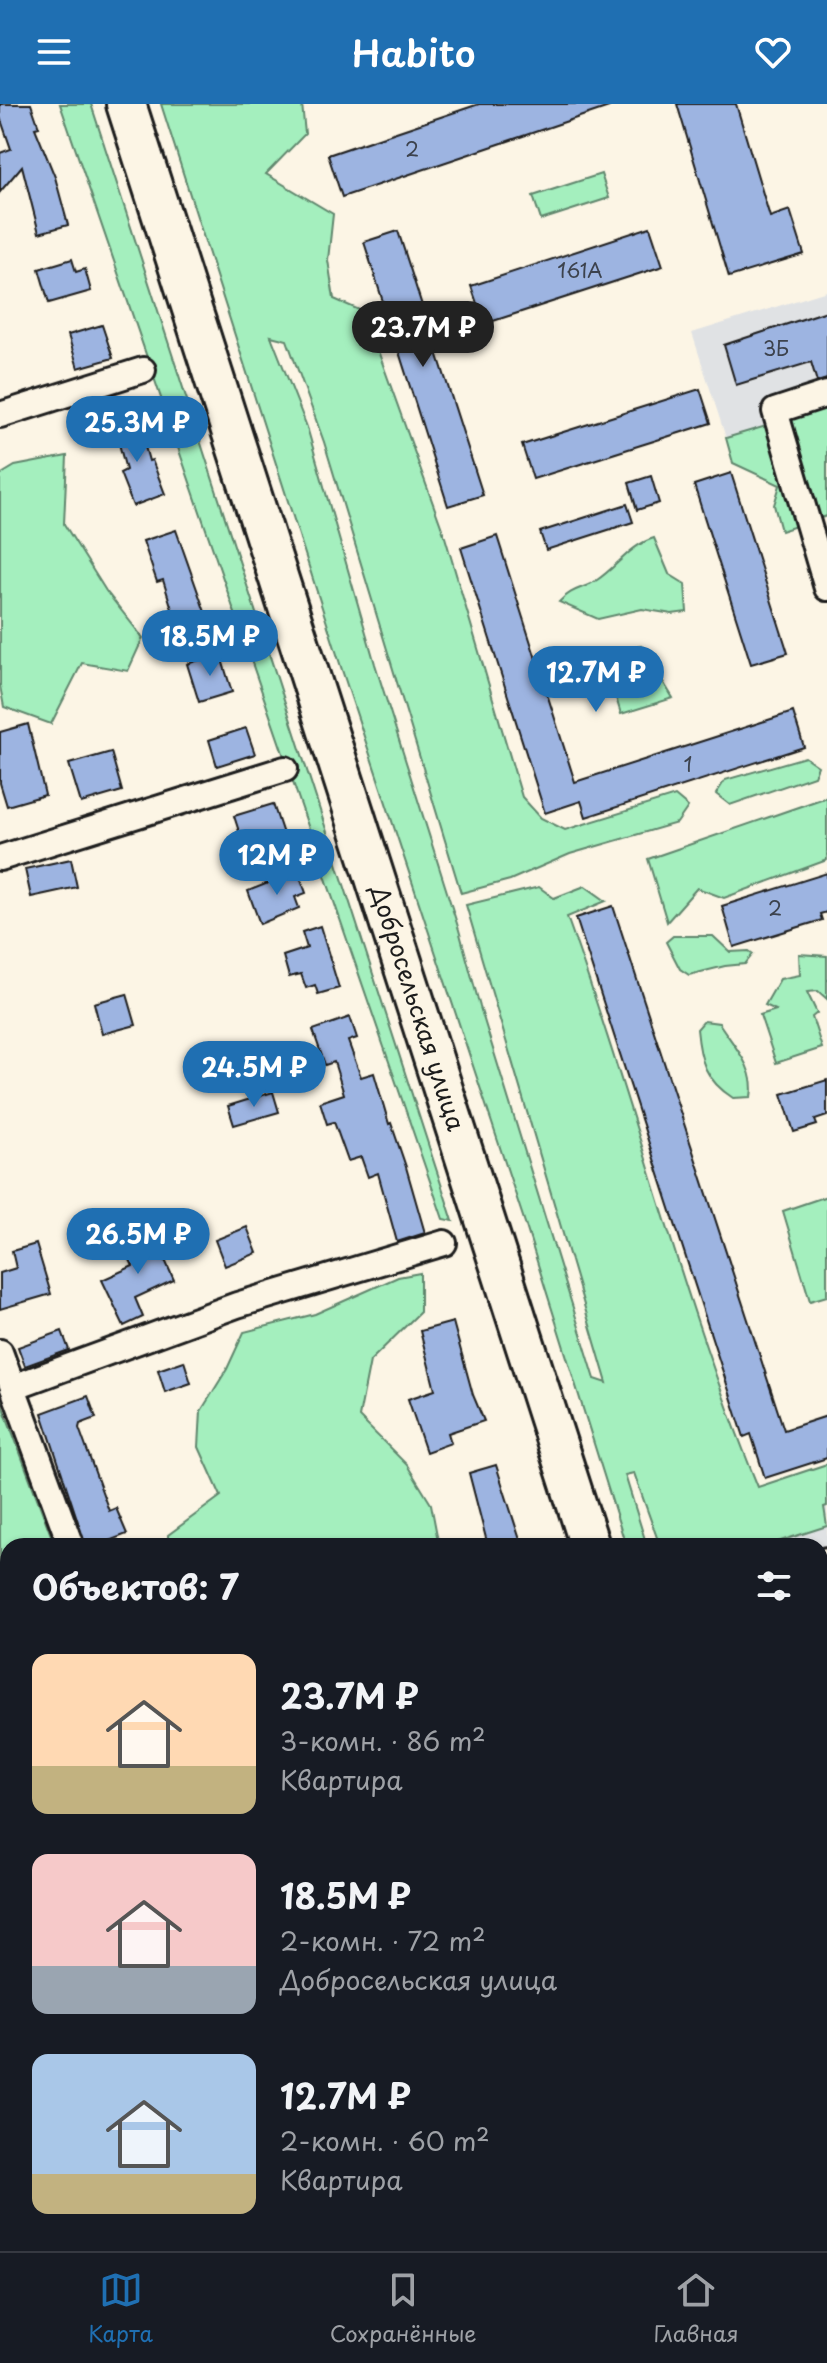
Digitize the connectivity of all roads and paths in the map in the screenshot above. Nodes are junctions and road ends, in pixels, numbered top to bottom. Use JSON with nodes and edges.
{"nodes":[{"id":1,"x":126,"y":104,"type":"edge"},
{"id":2,"x":143,"y":370,"type":"dead end"},
{"id":3,"x":827,"y":394,"type":"edge"},
{"id":4,"x":0,"y":415,"type":"edge"},
{"id":5,"x":827,"y":588,"type":"edge"},
{"id":6,"x":285,"y":769,"type":"dead end"},
{"id":7,"x":0,"y":858,"type":"edge"},
{"id":8,"x":444,"y":1243,"type":"dead end"},
{"id":9,"x":0,"y":1352,"type":"edge"},
{"id":10,"x":13,"y":1387,"type":"junction"},
{"id":11,"x":68,"y":1538,"type":"edge"},
{"id":12,"x":587,"y":1538,"type":"edge"}],
"edges":[{"from":1,"to":12,"type":"main road","name":"Добросельская улица"},
{"from":2,"to":4,"type":"street"},
{"from":3,"to":5,"type":"street"},
{"from":6,"to":7,"type":"street"},
{"from":8,"to":10,"type":"street"},
{"from":9,"to":10,"type":"street"},
{"from":10,"to":11,"type":"street"}]}
